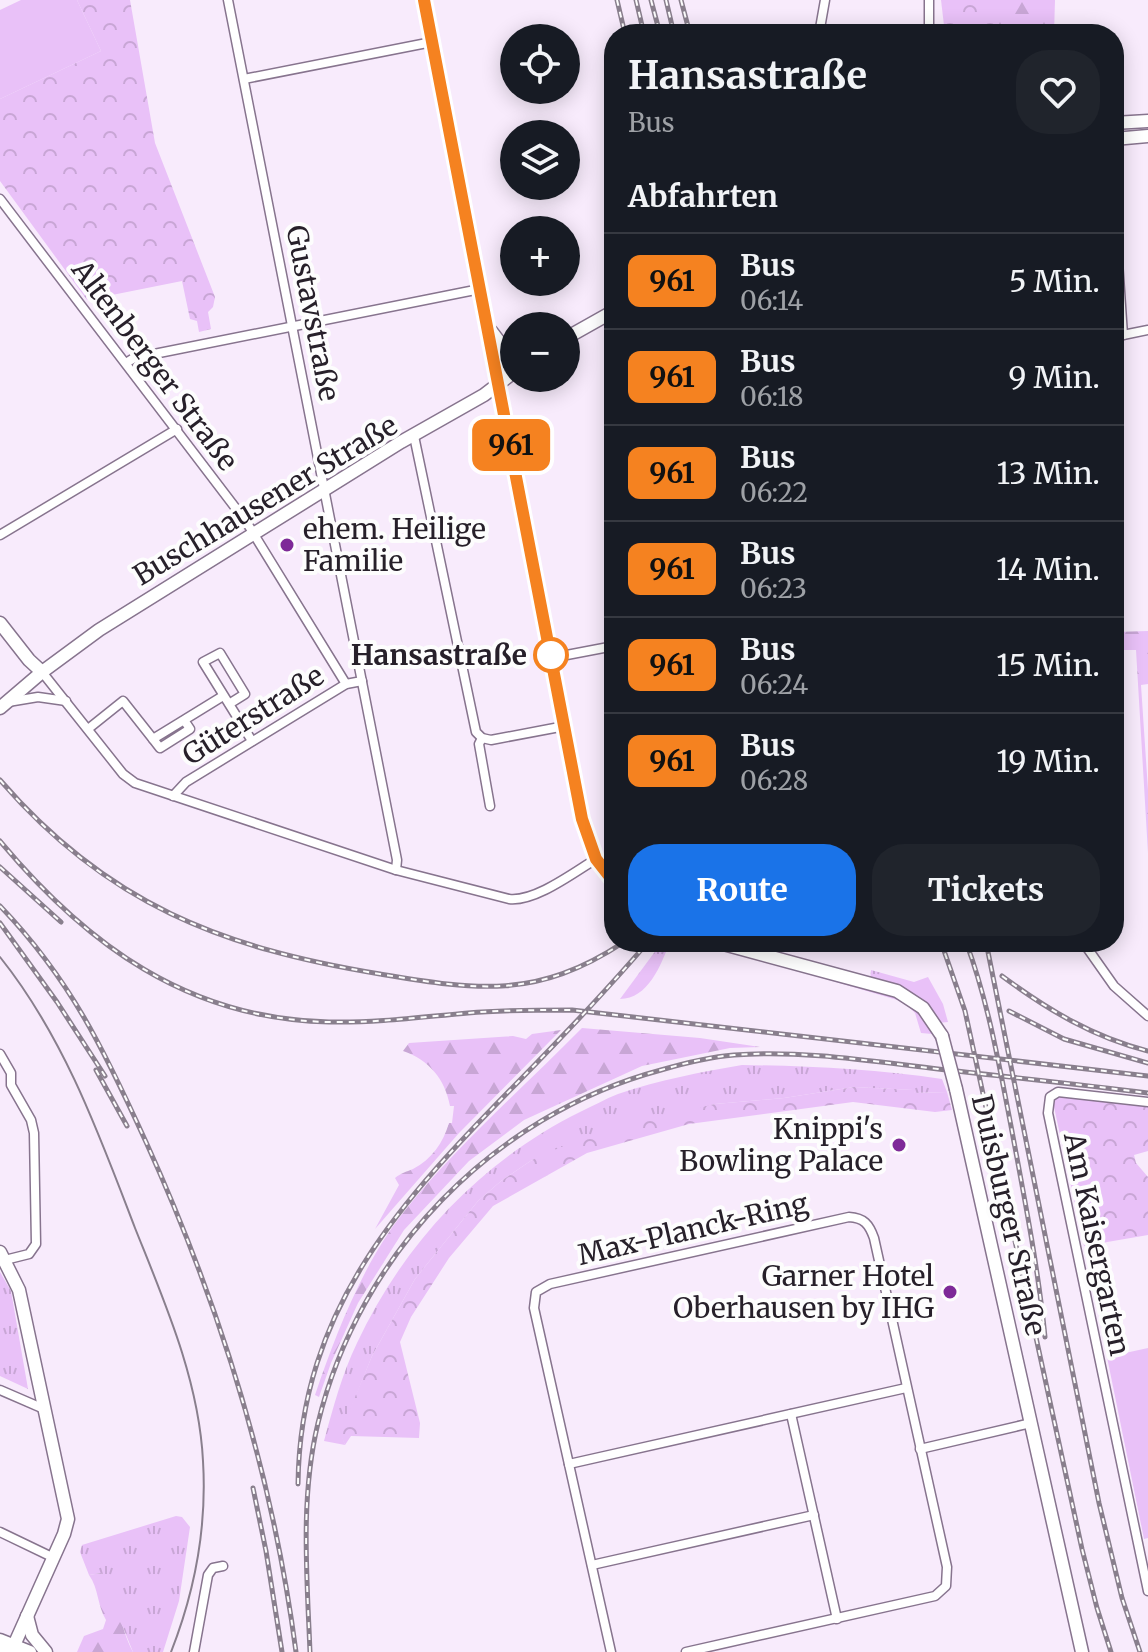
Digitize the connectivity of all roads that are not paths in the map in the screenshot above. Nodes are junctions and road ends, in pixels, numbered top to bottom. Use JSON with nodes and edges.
{"nodes":[{"id":1,"x":228,"y":0,"type":"edge"},
{"id":2,"x":424,"y":0,"type":"edge"},
{"id":3,"x":825,"y":0,"type":"edge"},
{"id":4,"x":929,"y":0,"type":"edge"},
{"id":5,"x":821,"y":24,"type":"edge"},
{"id":6,"x":929,"y":24,"type":"edge"},
{"id":7,"x":432,"y":42,"type":"junction"},
{"id":8,"x":244,"y":79,"type":"junction"},
{"id":9,"x":1148,"y":121,"type":"edge"},
{"id":10,"x":1124,"y":122,"type":"edge"},
{"id":11,"x":1148,"y":136,"type":"edge"},
{"id":12,"x":1124,"y":138,"type":"edge"},
{"id":13,"x":0,"y":199,"type":"edge"},
{"id":14,"x":480,"y":289,"type":"junction"},
{"id":15,"x":604,"y":317,"type":"edge"},
{"id":16,"x":488,"y":325,"type":"junction"},
{"id":17,"x":293,"y":326,"type":"junction"},
{"id":18,"x":580,"y":330,"type":"edge"},
{"id":19,"x":1148,"y":330,"type":"edge"},
{"id":20,"x":1124,"y":335,"type":"edge"},
{"id":21,"x":500,"y":342,"type":"edge"},
{"id":22,"x":126,"y":363,"type":"junction"},
{"id":23,"x":499,"y":383,"type":"junction"},
{"id":24,"x":177,"y":429,"type":"junction"},
{"id":25,"x":414,"y":436,"type":"junction"},
{"id":26,"x":326,"y":490,"type":"junction"},
{"id":27,"x":255,"y":533,"type":"junction"},
{"id":28,"x":0,"y":535,"type":"edge"},
{"id":29,"x":0,"y":623,"type":"edge"},
{"id":30,"x":604,"y":648,"type":"edge"},
{"id":31,"x":551,"y":658,"type":"junction"},
{"id":32,"x":42,"y":672,"type":"junction"},
{"id":33,"x":362,"y":681,"type":"junction"},
{"id":34,"x":346,"y":684,"type":"junction"},
{"id":35,"x":223,"y":696,"type":"junction"},
{"id":36,"x":67,"y":702,"type":"junction"},
{"id":37,"x":229,"y":704,"type":"junction"},
{"id":38,"x":4,"y":705,"type":"edge"},
{"id":39,"x":565,"y":726,"type":"junction"},
{"id":40,"x":88,"y":729,"type":"junction"},
{"id":41,"x":482,"y":738,"type":"junction"},
{"id":42,"x":252,"y":741,"type":"junction"},
{"id":43,"x":173,"y":796,"type":"junction"},
{"id":44,"x":490,"y":806,"type":"dead end"},
{"id":45,"x":596,"y":859,"type":"junction"},
{"id":46,"x":604,"y":869,"type":"edge"},
{"id":47,"x":396,"y":870,"type":"junction"},
{"id":48,"x":753,"y":952,"type":"edge"},
{"id":49,"x":1090,"y":952,"type":"edge"},
{"id":50,"x":1148,"y":1016,"type":"edge"},
{"id":51,"x":0,"y":1054,"type":"edge"},
{"id":52,"x":1148,"y":1102,"type":"edge"},
{"id":53,"x":2,"y":1256,"type":"edge"},
{"id":54,"x":906,"y":1388,"type":"junction"},
{"id":55,"x":0,"y":1390,"type":"edge"},
{"id":56,"x":44,"y":1409,"type":"junction"},
{"id":57,"x":791,"y":1414,"type":"junction"},
{"id":58,"x":1031,"y":1423,"type":"junction"},
{"id":59,"x":920,"y":1449,"type":"junction"},
{"id":60,"x":569,"y":1464,"type":"junction"},
{"id":61,"x":814,"y":1515,"type":"junction"},
{"id":62,"x":0,"y":1532,"type":"edge"},
{"id":63,"x":52,"y":1557,"type":"junction"},
{"id":64,"x":592,"y":1565,"type":"junction"},
{"id":65,"x":223,"y":1566,"type":"dead end"},
{"id":66,"x":1148,"y":1591,"type":"edge"},
{"id":67,"x":27,"y":1616,"type":"junction"},
{"id":68,"x":837,"y":1619,"type":"junction"},
{"id":69,"x":0,"y":1640,"type":"edge"},
{"id":70,"x":8,"y":1650,"type":"edge"},
{"id":71,"x":30,"y":1652,"type":"edge"},
{"id":72,"x":46,"y":1652,"type":"edge"},
{"id":73,"x":194,"y":1652,"type":"edge"},
{"id":74,"x":611,"y":1652,"type":"edge"},
{"id":75,"x":686,"y":1652,"type":"edge"},
{"id":76,"x":1082,"y":1652,"type":"edge"}],
"edges":[{"from":1,"to":8,"type":"street","name":"Gustavstraße"},
{"from":2,"to":7,"type":"main road"},
{"from":3,"to":5,"type":"street"},
{"from":4,"to":6,"type":"street"},
{"from":7,"to":8,"type":"street"},
{"from":7,"to":14,"type":"main road"},
{"from":8,"to":17,"type":"street","name":"Gustavstraße"},
{"from":9,"to":10,"type":"main road"},
{"from":11,"to":12,"type":"main road"},
{"from":13,"to":22,"type":"street","name":"Altenberger Straße"},
{"from":14,"to":16,"type":"main road"},
{"from":14,"to":17,"type":"street"},
{"from":15,"to":18,"type":"main road"},
{"from":16,"to":21,"type":"main road"},
{"from":16,"to":23,"type":"main road"},
{"from":17,"to":22,"type":"street"},
{"from":17,"to":26,"type":"street","name":"Gustavstraße"},
{"from":19,"to":20,"type":"street"},
{"from":22,"to":24,"type":"street","name":"Altenberger Straße"},
{"from":23,"to":25,"type":"main road","name":"Buschhausener Straße"},
{"from":23,"to":31,"type":"main road"},
{"from":24,"to":27,"type":"street","name":"Altenberger Straße"},
{"from":24,"to":28,"type":"street"},
{"from":25,"to":26,"type":"main road","name":"Buschhausener Straße"},
{"from":25,"to":41,"type":"street"},
{"from":26,"to":27,"type":"main road","name":"Buschhausener Straße"},
{"from":26,"to":33,"type":"street","name":"Gustavstraße"},
{"from":27,"to":32,"type":"main road","name":"Buschhausener Straße"},
{"from":27,"to":34,"type":"street","name":"Altenberger Straße"},
{"from":29,"to":32,"type":"main road"},
{"from":30,"to":31,"type":"street"},
{"from":31,"to":39,"type":"main road"},
{"from":32,"to":36,"type":"street"},
{"from":32,"to":38,"type":"main road","name":"Buschhausener Straße"},
{"from":33,"to":34,"type":"street","name":"Güterstraße"},
{"from":33,"to":47,"type":"street","name":"Gustavstraße"},
{"from":34,"to":42,"type":"street","name":"Güterstraße"},
{"from":35,"to":37,"type":"street"},
{"from":35,"to":37,"type":"street"},
{"from":35,"to":40,"type":"street"},
{"from":36,"to":38,"type":"street"},
{"from":36,"to":40,"type":"street"},
{"from":37,"to":42,"type":"street"},
{"from":39,"to":41,"type":"street"},
{"from":39,"to":45,"type":"main road"},
{"from":40,"to":43,"type":"street"},
{"from":41,"to":44,"type":"street"},
{"from":42,"to":43,"type":"street","name":"Güterstraße"},
{"from":43,"to":47,"type":"street"},
{"from":45,"to":46,"type":"main road"},
{"from":45,"to":47,"type":"street"},
{"from":48,"to":58,"type":"main road","name":"Duisburger Straße","bridge":true},
{"from":49,"to":50,"type":"street"},
{"from":51,"to":53,"type":"street"},
{"from":52,"to":66,"type":"street","name":"Am Kaisergarten"},
{"from":53,"to":56,"type":"main road"},
{"from":54,"to":57,"type":"street"},
{"from":54,"to":59,"type":"street","name":"Max-Planck-Ring"},
{"from":54,"to":60,"type":"street","name":"Max-Planck-Ring"},
{"from":55,"to":56,"type":"street"},
{"from":56,"to":63,"type":"main road"},
{"from":57,"to":60,"type":"street"},
{"from":57,"to":61,"type":"street"},
{"from":58,"to":59,"type":"street"},
{"from":58,"to":76,"type":"main road","name":"Duisburger Straße"},
{"from":59,"to":68,"type":"street","name":"Max-Planck-Ring"},
{"from":60,"to":64,"type":"street","name":"Max-Planck-Ring"},
{"from":61,"to":64,"type":"street"},
{"from":61,"to":68,"type":"street"},
{"from":62,"to":63,"type":"street"},
{"from":63,"to":67,"type":"main road"},
{"from":64,"to":74,"type":"street","name":"Max-Planck-Ring"},
{"from":65,"to":73,"type":"street"},
{"from":67,"to":70,"type":"main road"},
{"from":67,"to":72,"type":"main road"},
{"from":68,"to":75,"type":"street","name":"Max-Planck-Ring"},
{"from":69,"to":70,"type":"main road"},
{"from":70,"to":71,"type":"main road"}]}
